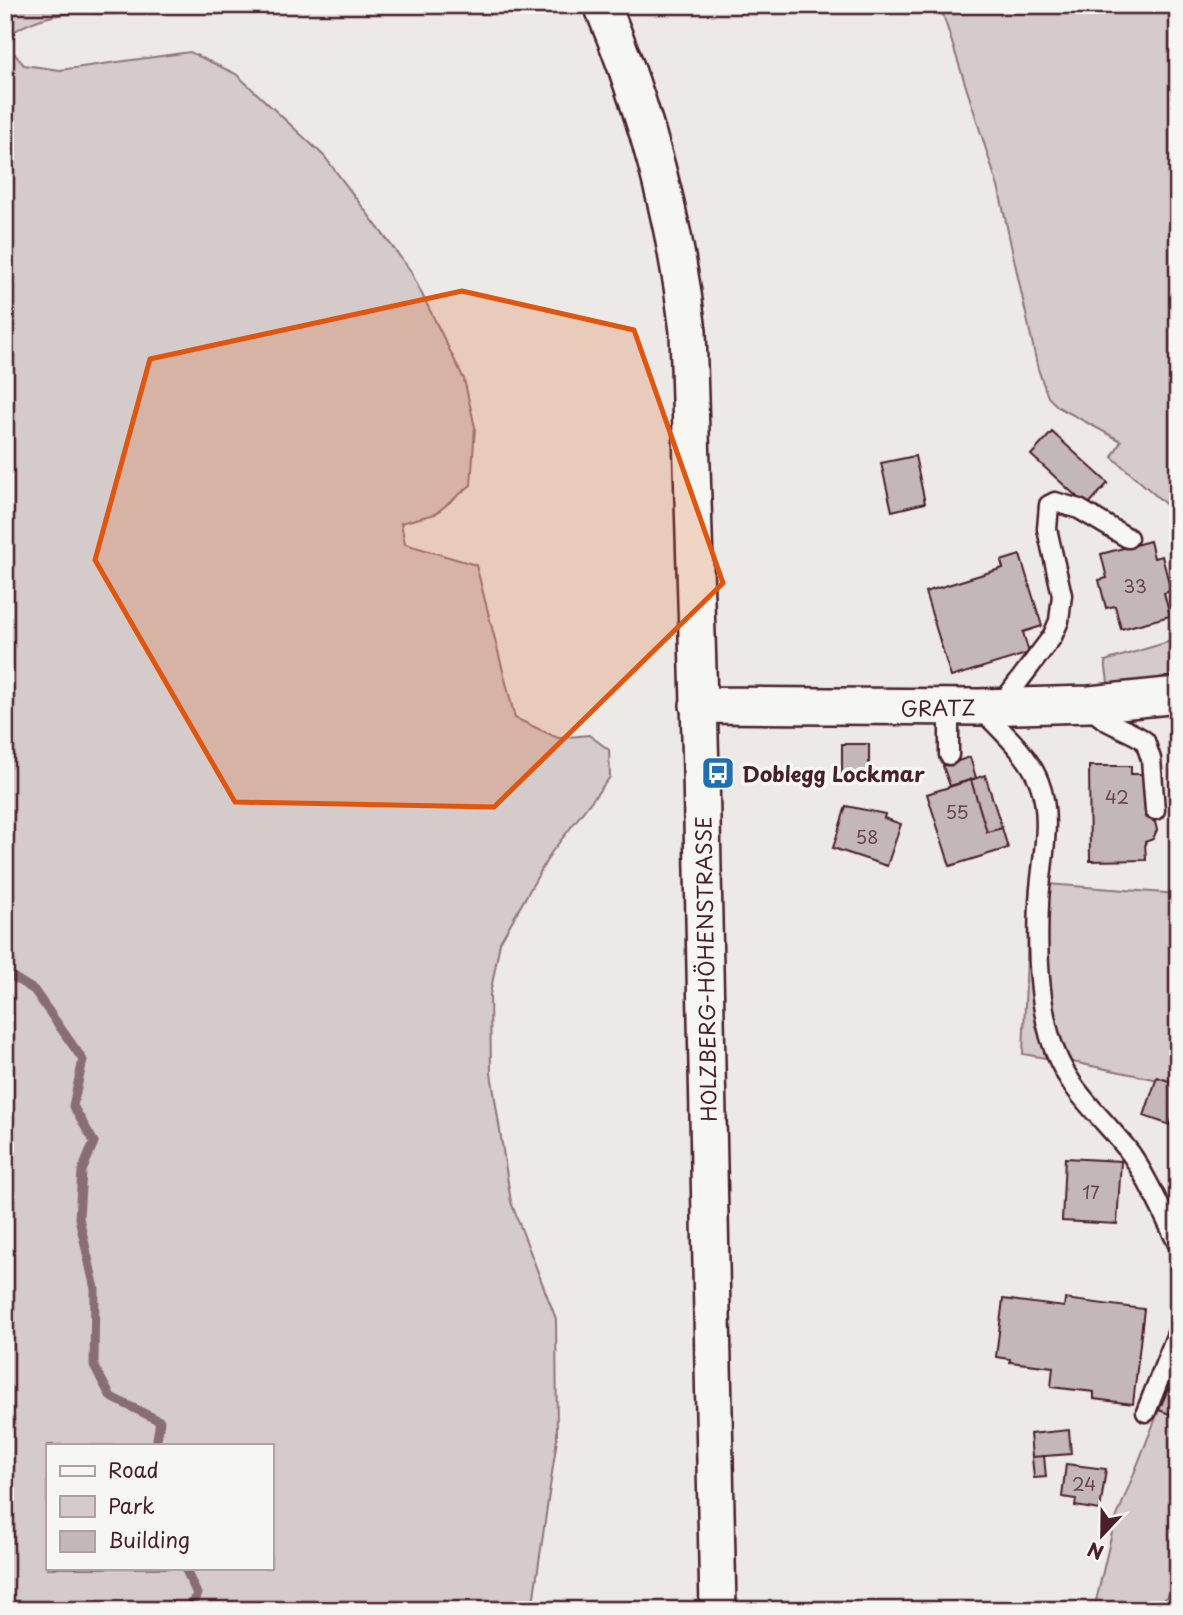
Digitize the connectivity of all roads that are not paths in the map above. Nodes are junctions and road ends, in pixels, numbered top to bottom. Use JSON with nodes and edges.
{"nodes":[{"id":1,"x":602,"y":5,"type":"edge"},
{"id":2,"x":1128,"y":538,"type":"dead end"},
{"id":3,"x":1178,"y":695,"type":"edge"},
{"id":4,"x":1090,"y":704,"type":"junction"},
{"id":5,"x":698,"y":705,"type":"junction"},
{"id":6,"x":976,"y":707,"type":"junction"},
{"id":7,"x":949,"y":755,"type":"dead end"},
{"id":8,"x":1155,"y":810,"type":"dead end"},
{"id":9,"x":1178,"y":1244,"type":"edge"},
{"id":10,"x":1178,"y":1331,"type":"edge"},
{"id":11,"x":1146,"y":1412,"type":"dead end"},
{"id":12,"x":718,"y":1610,"type":"edge"}],
"edges":[{"from":1,"to":5,"type":"street","name":"HOLZBERG-HÖHENSTRASSE"},
{"from":2,"to":6,"type":"lane"},
{"from":3,"to":4,"type":"street","name":"GRATZ"},
{"from":4,"to":6,"type":"street","name":"GRATZ"},
{"from":4,"to":8,"type":"lane"},
{"from":5,"to":6,"type":"street","name":"GRATZ"},
{"from":5,"to":12,"type":"street","name":"HOLZBERG-HÖHENSTRASSE"},
{"from":6,"to":7,"type":"lane"},
{"from":6,"to":9,"type":"lane"},
{"from":10,"to":11,"type":"lane"}]}
